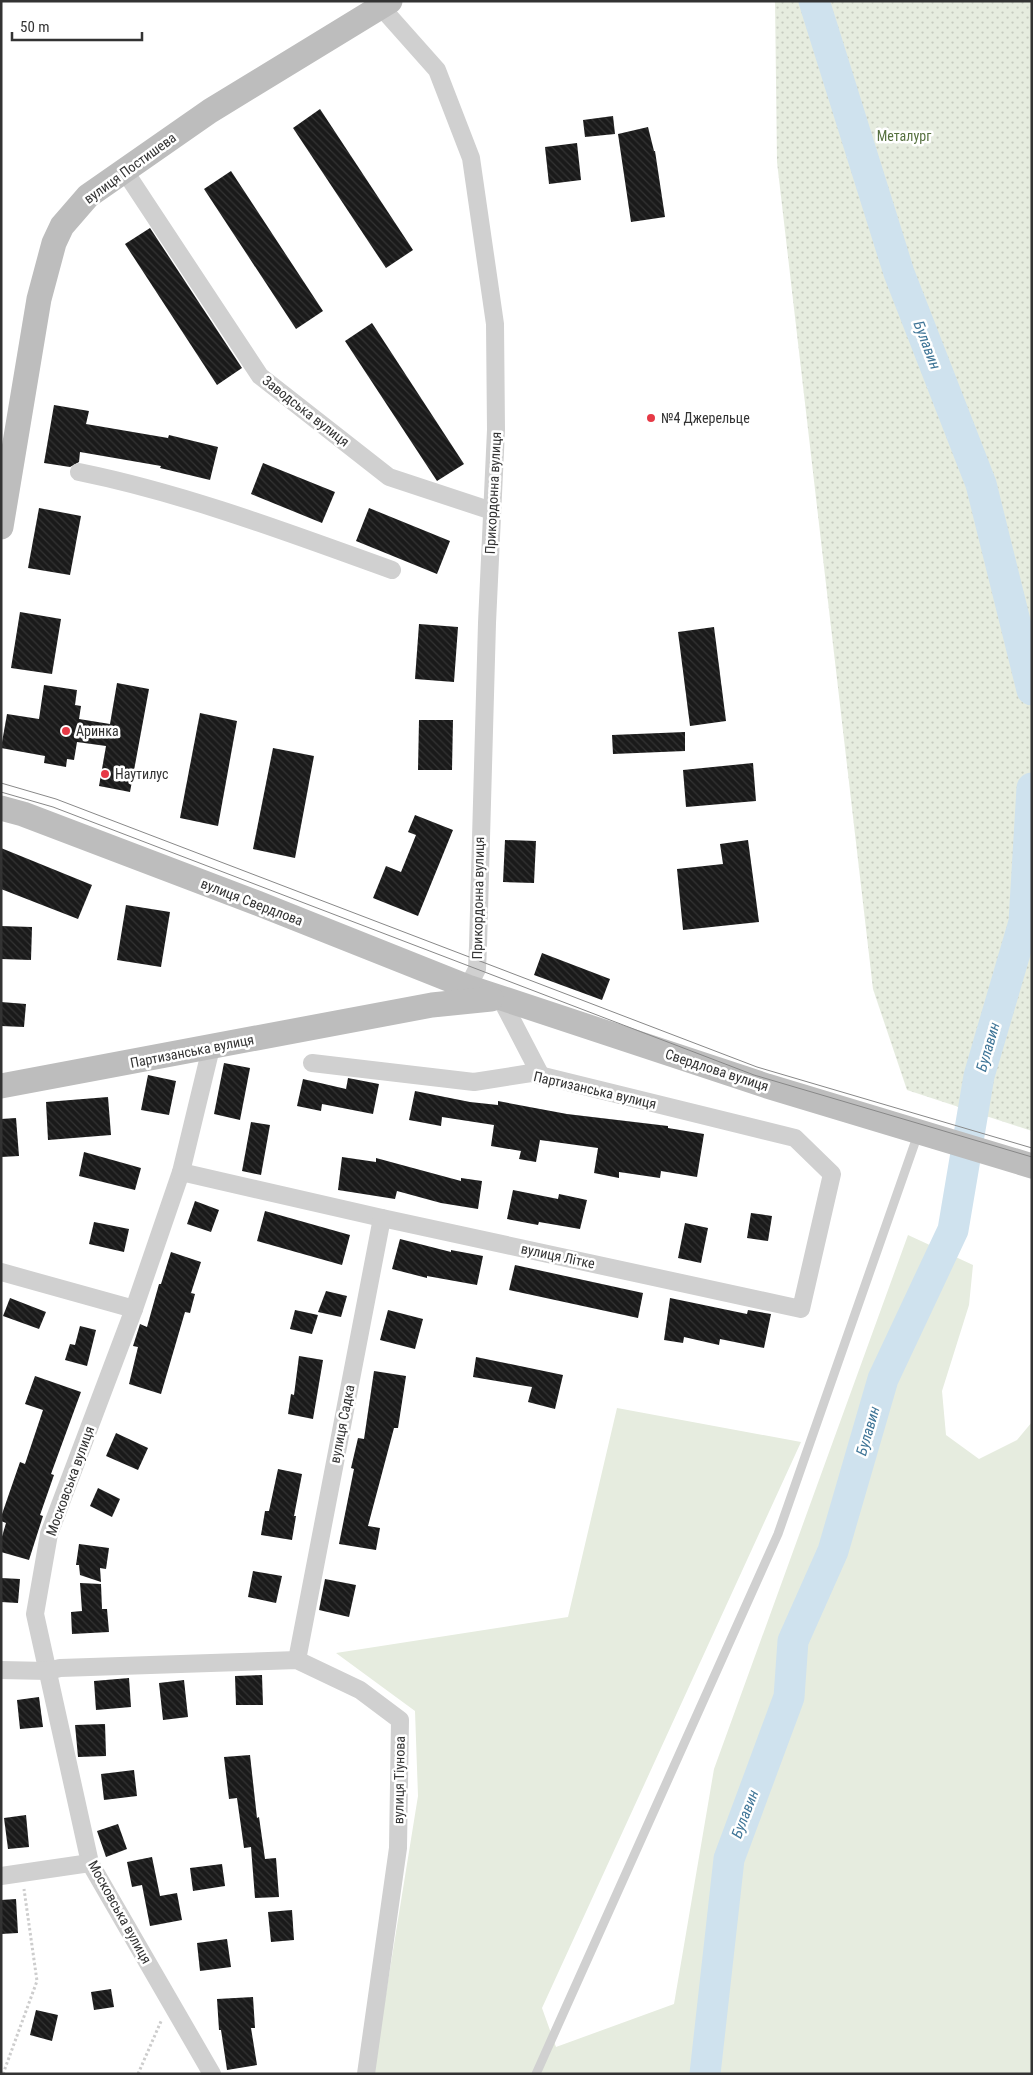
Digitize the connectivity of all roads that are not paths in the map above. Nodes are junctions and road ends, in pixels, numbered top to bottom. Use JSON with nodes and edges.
{"nodes":[{"id":1,"x":388,"y":10,"type":"edge"},
{"id":2,"x":124,"y":170,"type":"junction"},
{"id":3,"x":79,"y":472,"type":"dead end"},
{"id":4,"x":492,"y":512,"type":"junction"},
{"id":5,"x":2,"y":513,"type":"edge"},
{"id":6,"x":392,"y":570,"type":"dead end"},
{"id":7,"x":1,"y":808,"type":"edge"},
{"id":8,"x":468,"y":987,"type":"junction"},
{"id":9,"x":502,"y":999,"type":"junction"},
{"id":10,"x":211,"y":1048,"type":"junction"},
{"id":11,"x":312,"y":1062,"type":"dead end"},
{"id":12,"x":541,"y":1076,"type":"junction"},
{"id":13,"x":1,"y":1086,"type":"edge"},
{"id":14,"x":927,"y":1134,"type":"junction"},
{"id":15,"x":1032,"y":1166,"type":"edge"},
{"id":16,"x":181,"y":1172,"type":"junction"},
{"id":17,"x":832,"y":1174,"type":"joint"},
{"id":18,"x":382,"y":1218,"type":"junction"},
{"id":19,"x":1,"y":1272,"type":"edge"},
{"id":20,"x":134,"y":1309,"type":"junction"},
{"id":21,"x":298,"y":1660,"type":"junction"},
{"id":22,"x":1,"y":1670,"type":"edge"},
{"id":23,"x":48,"y":1671,"type":"junction"},
{"id":24,"x":90,"y":1863,"type":"junction"},
{"id":25,"x":1,"y":1876,"type":"edge"},
{"id":26,"x":212,"y":2074,"type":"edge"},
{"id":27,"x":366,"y":2074,"type":"edge"},
{"id":28,"x":536,"y":2074,"type":"edge"}],
"edges":[{"from":1,"to":2,"type":"street","name":"вулиця Постишева"},
{"from":1,"to":4,"type":"street","name":"Прикордонна вулиця"},
{"from":2,"to":4,"type":"street","name":"Заводська вулиця"},
{"from":2,"to":5,"type":"street","name":"вулиця Постишева"},
{"from":3,"to":6,"type":"street"},
{"from":4,"to":8,"type":"street","name":"Прикордонна вулиця"},
{"from":7,"to":8,"type":"street","name":"вулиця Свердлова"},
{"from":8,"to":9,"type":"street","name":"вулиця Свердлова"},
{"from":9,"to":10,"type":"street","name":"Партизанська вулиця"},
{"from":9,"to":12,"type":"street"},
{"from":9,"to":14,"type":"street","name":"Свердлова вулиця"},
{"from":10,"to":13,"type":"street","name":"Партизанська вулиця"},
{"from":10,"to":16,"type":"street","name":"Московська вулиця"},
{"from":11,"to":12,"type":"street","name":"Партизанська вулиця"},
{"from":12,"to":17,"type":"street","name":"Партизанська вулиця"},
{"from":14,"to":15,"type":"street","name":"Свердлова вулиця"},
{"from":14,"to":28,"type":"lane"},
{"from":16,"to":18,"type":"street","name":"вулиця Літке"},
{"from":16,"to":20,"type":"street","name":"Московська вулиця"},
{"from":17,"to":18,"type":"street","name":"вулиця Літке"},
{"from":18,"to":21,"type":"street","name":"вулиця Садка"},
{"from":19,"to":20,"type":"street"},
{"from":20,"to":23,"type":"street","name":"Московська вулиця"},
{"from":21,"to":23,"type":"street","name":"вулиця Тіунова"},
{"from":21,"to":27,"type":"street","name":"вулиця Тіунова"},
{"from":22,"to":23,"type":"street","name":"вулиця Тіунова"},
{"from":23,"to":24,"type":"street","name":"Московська вулиця"},
{"from":24,"to":25,"type":"street"},
{"from":24,"to":26,"type":"street","name":"Московська вулиця"}]}
